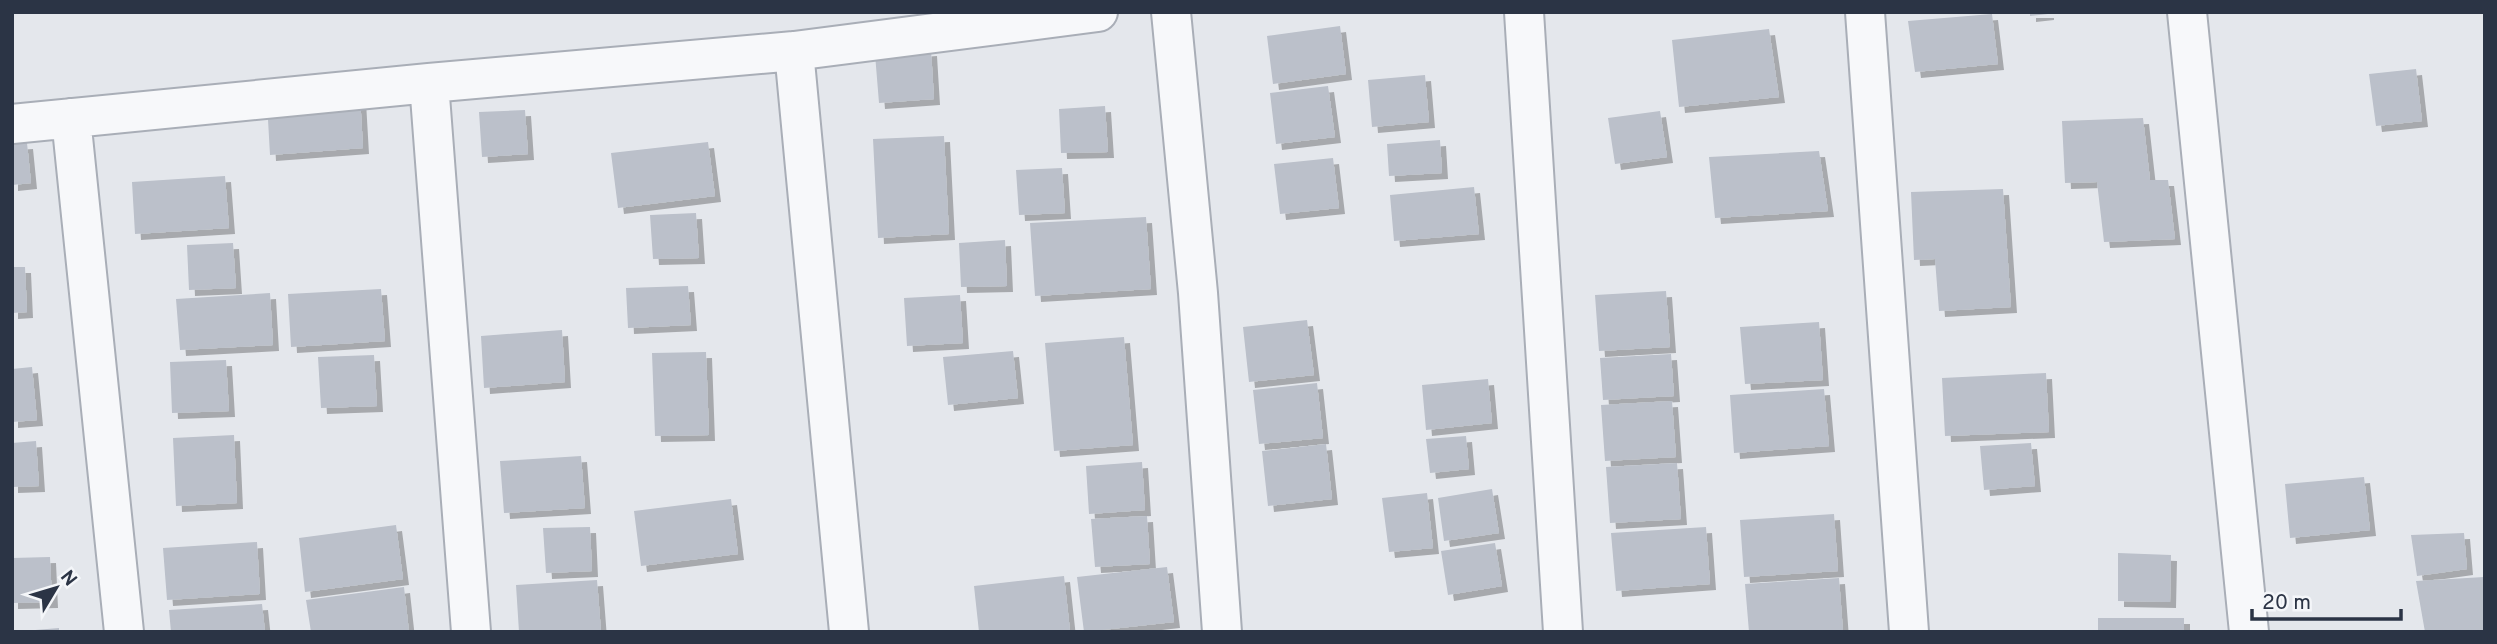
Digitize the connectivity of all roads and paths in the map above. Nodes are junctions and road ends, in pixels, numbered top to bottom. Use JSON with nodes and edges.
{"nodes":[{"id":1,"x":1098,"y":12,"type":"edge"},
{"id":2,"x":1171,"y":12,"type":"edge"},
{"id":3,"x":1524,"y":12,"type":"edge"},
{"id":4,"x":1865,"y":12,"type":"edge"},
{"id":5,"x":2187,"y":12,"type":"edge"},
{"id":6,"x":794,"y":51,"type":"junction"},
{"id":7,"x":429,"y":83,"type":"junction"},
{"id":8,"x":71,"y":118,"type":"junction"},
{"id":9,"x":12,"y":124,"type":"edge"},
{"id":10,"x":124,"y":632,"type":"edge"},
{"id":11,"x":471,"y":632,"type":"edge"},
{"id":12,"x":849,"y":632,"type":"edge"},
{"id":13,"x":1222,"y":632,"type":"edge"},
{"id":14,"x":1563,"y":632,"type":"edge"},
{"id":15,"x":1909,"y":632,"type":"edge"},
{"id":16,"x":2249,"y":632,"type":"edge"}],
"edges":[{"from":1,"to":6,"type":"street"},
{"from":2,"to":13,"type":"street"},
{"from":3,"to":14,"type":"street"},
{"from":4,"to":15,"type":"street"},
{"from":5,"to":16,"type":"street"},
{"from":6,"to":7,"type":"street"},
{"from":6,"to":12,"type":"street"},
{"from":7,"to":8,"type":"street"},
{"from":7,"to":11,"type":"street"},
{"from":8,"to":9,"type":"street"},
{"from":8,"to":10,"type":"street"}]}
